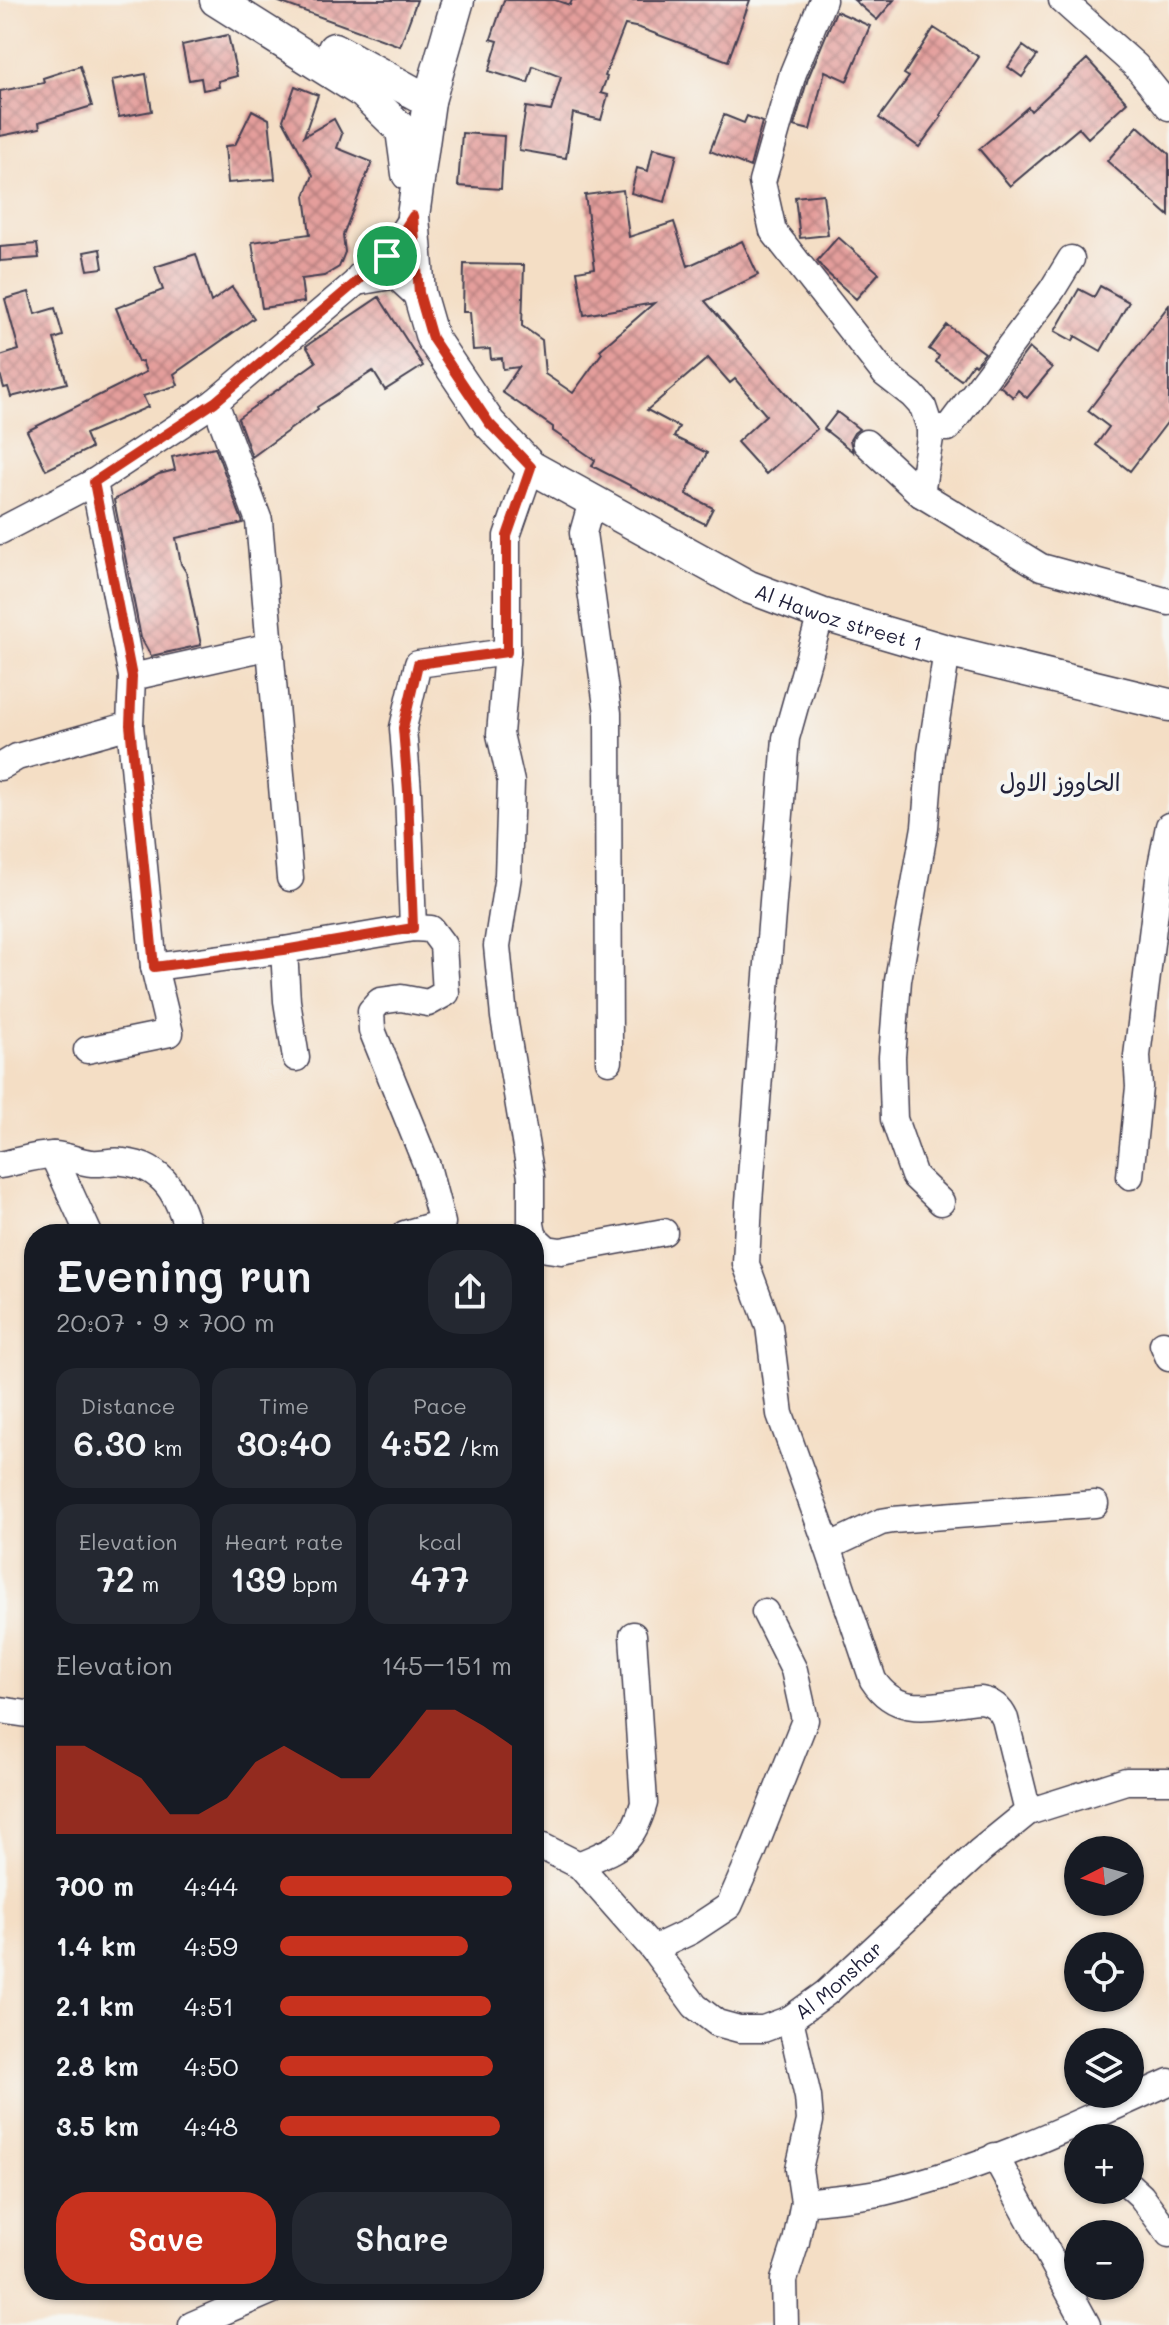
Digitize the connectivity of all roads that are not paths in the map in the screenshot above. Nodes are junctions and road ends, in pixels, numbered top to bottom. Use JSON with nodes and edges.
{"nodes":[{"id":1,"x":216,"y":0,"type":"edge"},
{"id":2,"x":254,"y":0,"type":"edge"},
{"id":3,"x":458,"y":0,"type":"edge"},
{"id":4,"x":823,"y":0,"type":"edge"},
{"id":5,"x":1062,"y":0,"type":"edge"},
{"id":6,"x":429,"y":101,"type":"junction"},
{"id":7,"x":1169,"y":107,"type":"edge"},
{"id":8,"x":413,"y":216,"type":"junction"},
{"id":9,"x":1071,"y":259,"type":"dead end"},
{"id":10,"x":362,"y":278,"type":"junction"},
{"id":11,"x":419,"y":293,"type":"junction"},
{"id":12,"x":215,"y":402,"type":"junction"},
{"id":13,"x":930,"y":428,"type":"junction"},
{"id":14,"x":866,"y":443,"type":"dead end"},
{"id":15,"x":531,"y":467,"type":"junction"},
{"id":16,"x":94,"y":482,"type":"junction"},
{"id":17,"x":921,"y":494,"type":"junction"},
{"id":18,"x":592,"y":501,"type":"junction"},
{"id":19,"x":0,"y":531,"type":"edge"},
{"id":20,"x":1169,"y":602,"type":"edge"},
{"id":21,"x":821,"y":614,"type":"junction"},
{"id":22,"x":271,"y":646,"type":"junction"},
{"id":23,"x":947,"y":651,"type":"junction"},
{"id":24,"x":507,"y":652,"type":"junction"},
{"id":25,"x":132,"y":677,"type":"junction"},
{"id":26,"x":1169,"y":705,"type":"edge"},
{"id":27,"x":130,"y":725,"type":"junction"},
{"id":28,"x":0,"y":767,"type":"edge"},
{"id":29,"x":1169,"y":826,"type":"edge"},
{"id":30,"x":290,"y":878,"type":"dead end"},
{"id":31,"x":413,"y":928,"type":"junction"},
{"id":32,"x":284,"y":950,"type":"junction"},
{"id":33,"x":154,"y":967,"type":"junction"},
{"id":34,"x":87,"y":1050,"type":"dead end"},
{"id":35,"x":296,"y":1058,"type":"dead end"},
{"id":36,"x":609,"y":1061,"type":"dead end"},
{"id":37,"x":53,"y":1155,"type":"junction"},
{"id":38,"x":0,"y":1165,"type":"edge"},
{"id":39,"x":1130,"y":1176,"type":"dead end"},
{"id":40,"x":941,"y":1202,"type":"dead end"},
{"id":41,"x":84,"y":1224,"type":"edge"},
{"id":42,"x":186,"y":1224,"type":"edge"},
{"id":43,"x":439,"y":1224,"type":"edge"},
{"id":44,"x":531,"y":1224,"type":"edge"},
{"id":45,"x":664,"y":1232,"type":"dead end"},
{"id":46,"x":544,"y":1246,"type":"edge"},
{"id":47,"x":1095,"y":1504,"type":"dead end"},
{"id":48,"x":828,"y":1547,"type":"junction"},
{"id":49,"x":765,"y":1612,"type":"dead end"},
{"id":50,"x":633,"y":1635,"type":"dead end"},
{"id":51,"x":0,"y":1710,"type":"edge"},
{"id":52,"x":24,"y":1714,"type":"edge"},
{"id":53,"x":1169,"y":1781,"type":"edge"},
{"id":54,"x":1028,"y":1812,"type":"junction"},
{"id":55,"x":544,"y":1848,"type":"edge"},
{"id":56,"x":579,"y":1865,"type":"junction"},
{"id":57,"x":653,"y":1949,"type":"junction"},
{"id":58,"x":790,"y":2019,"type":"junction"},
{"id":59,"x":1169,"y":2082,"type":"edge"},
{"id":60,"x":1093,"y":2124,"type":"edge"},
{"id":61,"x":1064,"y":2139,"type":"edge"},
{"id":62,"x":995,"y":2156,"type":"junction"},
{"id":63,"x":1144,"y":2200,"type":"edge"},
{"id":64,"x":804,"y":2202,"type":"junction"},
{"id":65,"x":1169,"y":2234,"type":"edge"},
{"id":66,"x":250,"y":2300,"type":"edge"},
{"id":67,"x":192,"y":2325,"type":"edge"},
{"id":68,"x":785,"y":2325,"type":"edge"},
{"id":69,"x":1087,"y":2325,"type":"edge"}],
"edges":[{"from":1,"to":8,"type":"main road"},
{"from":2,"to":6,"type":"main road"},
{"from":3,"to":6,"type":"main road"},
{"from":4,"to":13,"type":"street"},
{"from":5,"to":7,"type":"street"},
{"from":6,"to":8,"type":"main road"},
{"from":8,"to":10,"type":"street"},
{"from":8,"to":11,"type":"main road","name":"Al Hawoz street 1"},
{"from":9,"to":13,"type":"street"},
{"from":10,"to":11,"type":"main road"},
{"from":10,"to":12,"type":"street"},
{"from":11,"to":15,"type":"main road","name":"Al Hawoz street 1"},
{"from":12,"to":16,"type":"street"},
{"from":12,"to":22,"type":"street"},
{"from":13,"to":17,"type":"street"},
{"from":14,"to":17,"type":"street"},
{"from":15,"to":18,"type":"main road","name":"Al Hawoz street 1"},
{"from":15,"to":24,"type":"street"},
{"from":16,"to":19,"type":"street"},
{"from":16,"to":25,"type":"street"},
{"from":17,"to":20,"type":"street"},
{"from":18,"to":21,"type":"main road","name":"Al Hawoz street 1"},
{"from":18,"to":36,"type":"street"},
{"from":21,"to":23,"type":"main road","name":"Al Hawoz street 1"},
{"from":21,"to":48,"type":"street"},
{"from":22,"to":25,"type":"street"},
{"from":22,"to":30,"type":"street"},
{"from":23,"to":26,"type":"main road","name":"Al Hawoz street 1"},
{"from":23,"to":40,"type":"street"},
{"from":24,"to":31,"type":"street"},
{"from":24,"to":44,"type":"street"},
{"from":25,"to":27,"type":"street"},
{"from":27,"to":28,"type":"street"},
{"from":27,"to":33,"type":"street"},
{"from":29,"to":39,"type":"street"},
{"from":31,"to":32,"type":"street"},
{"from":31,"to":43,"type":"street"},
{"from":32,"to":33,"type":"street"},
{"from":32,"to":35,"type":"street"},
{"from":33,"to":34,"type":"street"},
{"from":37,"to":38,"type":"street"},
{"from":37,"to":41,"type":"street"},
{"from":37,"to":42,"type":"street"},
{"from":45,"to":46,"type":"street"},
{"from":47,"to":48,"type":"street"},
{"from":48,"to":54,"type":"street"},
{"from":49,"to":57,"type":"street"},
{"from":50,"to":56,"type":"street"},
{"from":51,"to":52,"type":"street"},
{"from":53,"to":54,"type":"street","name":"Al Monshar"},
{"from":54,"to":58,"type":"street","name":"Al Monshar"},
{"from":55,"to":56,"type":"street","name":"Al Monshar"},
{"from":56,"to":57,"type":"street","name":"Al Monshar"},
{"from":57,"to":58,"type":"street","name":"Al Monshar"},
{"from":58,"to":64,"type":"street"},
{"from":59,"to":60,"type":"street"},
{"from":61,"to":62,"type":"street"},
{"from":62,"to":64,"type":"street"},
{"from":62,"to":69,"type":"street"},
{"from":63,"to":65,"type":"street"},
{"from":64,"to":68,"type":"street"},
{"from":66,"to":67,"type":"street"}]}
